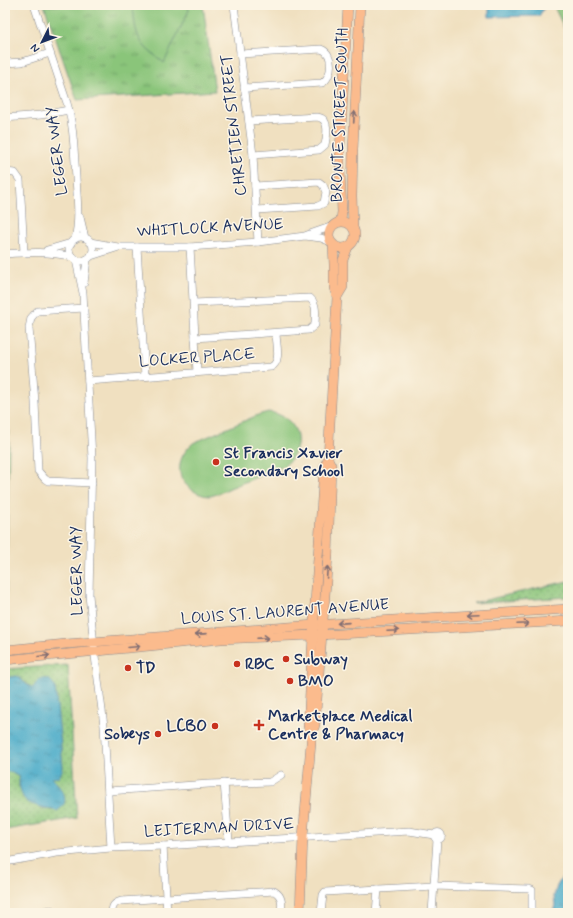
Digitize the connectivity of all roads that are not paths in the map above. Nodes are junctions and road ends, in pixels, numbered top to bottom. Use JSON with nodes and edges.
{"nodes":[{"id":1,"x":34,"y":5,"type":"edge"},
{"id":2,"x":234,"y":5,"type":"edge"},
{"id":3,"x":348,"y":5,"type":"edge"},
{"id":4,"x":360,"y":5,"type":"edge"},
{"id":5,"x":50,"y":53,"type":"junction"},
{"id":6,"x":240,"y":54,"type":"junction"},
{"id":7,"x":5,"y":63,"type":"edge"},
{"id":8,"x":244,"y":88,"type":"junction"},
{"id":9,"x":69,"y":110,"type":"junction"},
{"id":10,"x":5,"y":118,"type":"edge"},
{"id":11,"x":249,"y":121,"type":"junction"},
{"id":12,"x":253,"y":154,"type":"junction"},
{"id":13,"x":5,"y":172,"type":"edge"},
{"id":14,"x":255,"y":186,"type":"junction"},
{"id":15,"x":78,"y":204,"type":"junction"},
{"id":16,"x":257,"y":210,"type":"junction"},
{"id":17,"x":336,"y":224,"type":"junction"},
{"id":18,"x":352,"y":227,"type":"junction"},
{"id":19,"x":305,"y":236,"type":"junction"},
{"id":20,"x":88,"y":240,"type":"junction"},
{"id":21,"x":73,"y":241,"type":"junction"},
{"id":22,"x":258,"y":242,"type":"junction"},
{"id":23,"x":332,"y":243,"type":"junction"},
{"id":24,"x":118,"y":247,"type":"junction"},
{"id":25,"x":137,"y":247,"type":"junction"},
{"id":26,"x":190,"y":247,"type":"junction"},
{"id":27,"x":348,"y":247,"type":"junction"},
{"id":28,"x":39,"y":252,"type":"junction"},
{"id":29,"x":24,"y":253,"type":"junction"},
{"id":30,"x":5,"y":254,"type":"edge"},
{"id":31,"x":74,"y":258,"type":"junction"},
{"id":32,"x":89,"y":258,"type":"junction"},
{"id":33,"x":83,"y":293,"type":"junction"},
{"id":34,"x":337,"y":297,"type":"junction"},
{"id":35,"x":194,"y":303,"type":"junction"},
{"id":36,"x":84,"y":308,"type":"junction"},
{"id":37,"x":276,"y":333,"type":"junction"},
{"id":38,"x":195,"y":338,"type":"junction"},
{"id":39,"x":197,"y":372,"type":"junction"},
{"id":40,"x":145,"y":376,"type":"junction"},
{"id":41,"x":88,"y":381,"type":"junction"},
{"id":42,"x":328,"y":459,"type":"junction"},
{"id":43,"x":92,"y":483,"type":"junction"},
{"id":44,"x":568,"y":609,"type":"edge"},
{"id":45,"x":568,"y":622,"type":"edge"},
{"id":46,"x":323,"y":624,"type":"junction"},
{"id":47,"x":314,"y":625,"type":"junction"},
{"id":48,"x":318,"y":635,"type":"junction"},
{"id":49,"x":94,"y":646,"type":"junction"},
{"id":50,"x":5,"y":650,"type":"edge"},
{"id":51,"x":5,"y":660,"type":"edge"},
{"id":52,"x":281,"y":775,"type":"dead end"},
{"id":53,"x":224,"y":783,"type":"junction"},
{"id":54,"x":108,"y":791,"type":"junction"},
{"id":55,"x":303,"y":837,"type":"junction"},
{"id":56,"x":228,"y":841,"type":"junction"},
{"id":57,"x":163,"y":846,"type":"junction"},
{"id":58,"x":111,"y":848,"type":"junction"},
{"id":59,"x":5,"y":862,"type":"edge"},
{"id":60,"x":434,"y":886,"type":"junction"},
{"id":61,"x":378,"y":889,"type":"junction"},
{"id":62,"x":166,"y":898,"type":"junction"},
{"id":63,"x":32,"y":913,"type":"edge"},
{"id":64,"x":56,"y":913,"type":"edge"},
{"id":65,"x":112,"y":913,"type":"edge"},
{"id":66,"x":167,"y":913,"type":"edge"},
{"id":67,"x":281,"y":913,"type":"edge"},
{"id":68,"x":300,"y":913,"type":"edge"},
{"id":69,"x":321,"y":913,"type":"edge"},
{"id":70,"x":376,"y":913,"type":"edge"},
{"id":71,"x":432,"y":913,"type":"edge"},
{"id":72,"x":532,"y":913,"type":"edge"}],
"edges":[{"from":1,"to":5,"type":"street","name":"LEGER WAY"},
{"from":2,"to":6,"type":"street","name":"CHRETIEN STREET"},
{"from":3,"to":17,"type":"main road","name":"BRONTE STREET SOUTH"},
{"from":18,"to":4,"type":"main road","name":"BRONTE STREET SOUTH","one_way":true},
{"from":5,"to":7,"type":"street"},
{"from":5,"to":9,"type":"street","name":"LEGER WAY"},
{"from":6,"to":8,"type":"street","name":"CHRETIEN STREET"},
{"from":6,"to":8,"type":"street"},
{"from":8,"to":11,"type":"street","name":"CHRETIEN STREET"},
{"from":9,"to":10,"type":"street"},
{"from":9,"to":15,"type":"street","name":"LEGER WAY"},
{"from":11,"to":12,"type":"street","name":"CHRETIEN STREET"},
{"from":11,"to":12,"type":"street"},
{"from":12,"to":14,"type":"street","name":"CHRETIEN STREET"},
{"from":13,"to":29,"type":"street"},
{"from":14,"to":16,"type":"street","name":"CHRETIEN STREET"},
{"from":14,"to":16,"type":"street"},
{"from":15,"to":20,"type":"street","name":"LEGER WAY"},
{"from":15,"to":21,"type":"street","name":"LEGER WAY"},
{"from":16,"to":22,"type":"street","name":"CHRETIEN STREET"},
{"from":17,"to":18,"type":"main road"},
{"from":17,"to":19,"type":"street","name":"WHITLOCK AVENUE"},
{"from":17,"to":23,"type":"main road"},
{"from":18,"to":27,"type":"main road"},
{"from":19,"to":22,"type":"street","name":"WHITLOCK AVENUE"},
{"from":19,"to":23,"type":"street","name":"WHITLOCK AVENUE"},
{"from":20,"to":21,"type":"street"},
{"from":20,"to":24,"type":"street","name":"WHITLOCK AVENUE"},
{"from":20,"to":32,"type":"street"},
{"from":21,"to":28,"type":"street"},
{"from":21,"to":31,"type":"street"},
{"from":22,"to":26,"type":"street","name":"WHITLOCK AVENUE"},
{"from":23,"to":27,"type":"main road"},
{"from":23,"to":34,"type":"main road"},
{"from":24,"to":25,"type":"street","name":"WHITLOCK AVENUE"},
{"from":24,"to":32,"type":"street","name":"WHITLOCK AVENUE"},
{"from":25,"to":26,"type":"street","name":"WHITLOCK AVENUE"},
{"from":25,"to":40,"type":"street"},
{"from":26,"to":35,"type":"street"},
{"from":27,"to":34,"type":"main road"},
{"from":28,"to":29,"type":"street"},
{"from":28,"to":31,"type":"street"},
{"from":29,"to":30,"type":"street"},
{"from":31,"to":32,"type":"street"},
{"from":31,"to":33,"type":"street","name":"LEGER WAY"},
{"from":32,"to":33,"type":"street","name":"LEGER WAY"},
{"from":33,"to":36,"type":"street","name":"LEGER WAY"},
{"from":34,"to":42,"type":"main road"},
{"from":35,"to":37,"type":"street"},
{"from":35,"to":38,"type":"street"},
{"from":36,"to":41,"type":"street","name":"LEGER WAY"},
{"from":36,"to":43,"type":"street"},
{"from":37,"to":38,"type":"street"},
{"from":37,"to":39,"type":"street","name":"LOCKER PLACE"},
{"from":38,"to":39,"type":"street"},
{"from":39,"to":40,"type":"street","name":"LOCKER PLACE"},
{"from":40,"to":41,"type":"street","name":"LOCKER PLACE"},
{"from":41,"to":43,"type":"street","name":"LEGER WAY"},
{"from":46,"to":42,"type":"main road","one_way":true},
{"from":42,"to":47,"type":"main road"},
{"from":43,"to":49,"type":"street","name":"LEGER WAY"},
{"from":44,"to":46,"type":"main road","name":"LOUIS ST. LAURENT AVENUE","one_way":true},
{"from":48,"to":45,"type":"main road","name":"LOUIS ST. LAURENT AVENUE","one_way":true},
{"from":46,"to":47,"type":"main road","name":"LOUIS ST. LAURENT AVENUE"},
{"from":46,"to":48,"type":"main road"},
{"from":47,"to":48,"type":"main road"},
{"from":47,"to":49,"type":"main road","name":"LOUIS ST. LAURENT AVENUE","one_way":true},
{"from":49,"to":48,"type":"main road","name":"LOUIS ST. LAURENT AVENUE","one_way":true},
{"from":48,"to":55,"type":"main road"},
{"from":49,"to":50,"type":"main road","name":"LOUIS ST. LAURENT AVENUE"},
{"from":51,"to":49,"type":"main road","name":"LOUIS ST. LAURENT AVENUE","one_way":true},
{"from":49,"to":54,"type":"street","name":"LEGER WAY"},
{"from":52,"to":53,"type":"street"},
{"from":53,"to":54,"type":"street"},
{"from":53,"to":56,"type":"street"},
{"from":54,"to":58,"type":"street","name":"LEGER WAY"},
{"from":55,"to":56,"type":"street","name":"LEITERMAN DRIVE"},
{"from":55,"to":60,"type":"street","name":"LEITERMAN DRIVE"},
{"from":55,"to":68,"type":"main road"},
{"from":56,"to":57,"type":"street","name":"LEITERMAN DRIVE"},
{"from":57,"to":58,"type":"street","name":"LEITERMAN DRIVE"},
{"from":57,"to":62,"type":"street"},
{"from":58,"to":59,"type":"street","name":"LEITERMAN DRIVE"},
{"from":60,"to":61,"type":"street"},
{"from":60,"to":71,"type":"street"},
{"from":60,"to":72,"type":"street"},
{"from":61,"to":69,"type":"street"},
{"from":61,"to":70,"type":"street"},
{"from":62,"to":65,"type":"street"},
{"from":62,"to":66,"type":"street"},
{"from":62,"to":67,"type":"street"},
{"from":63,"to":64,"type":"street"}]}
